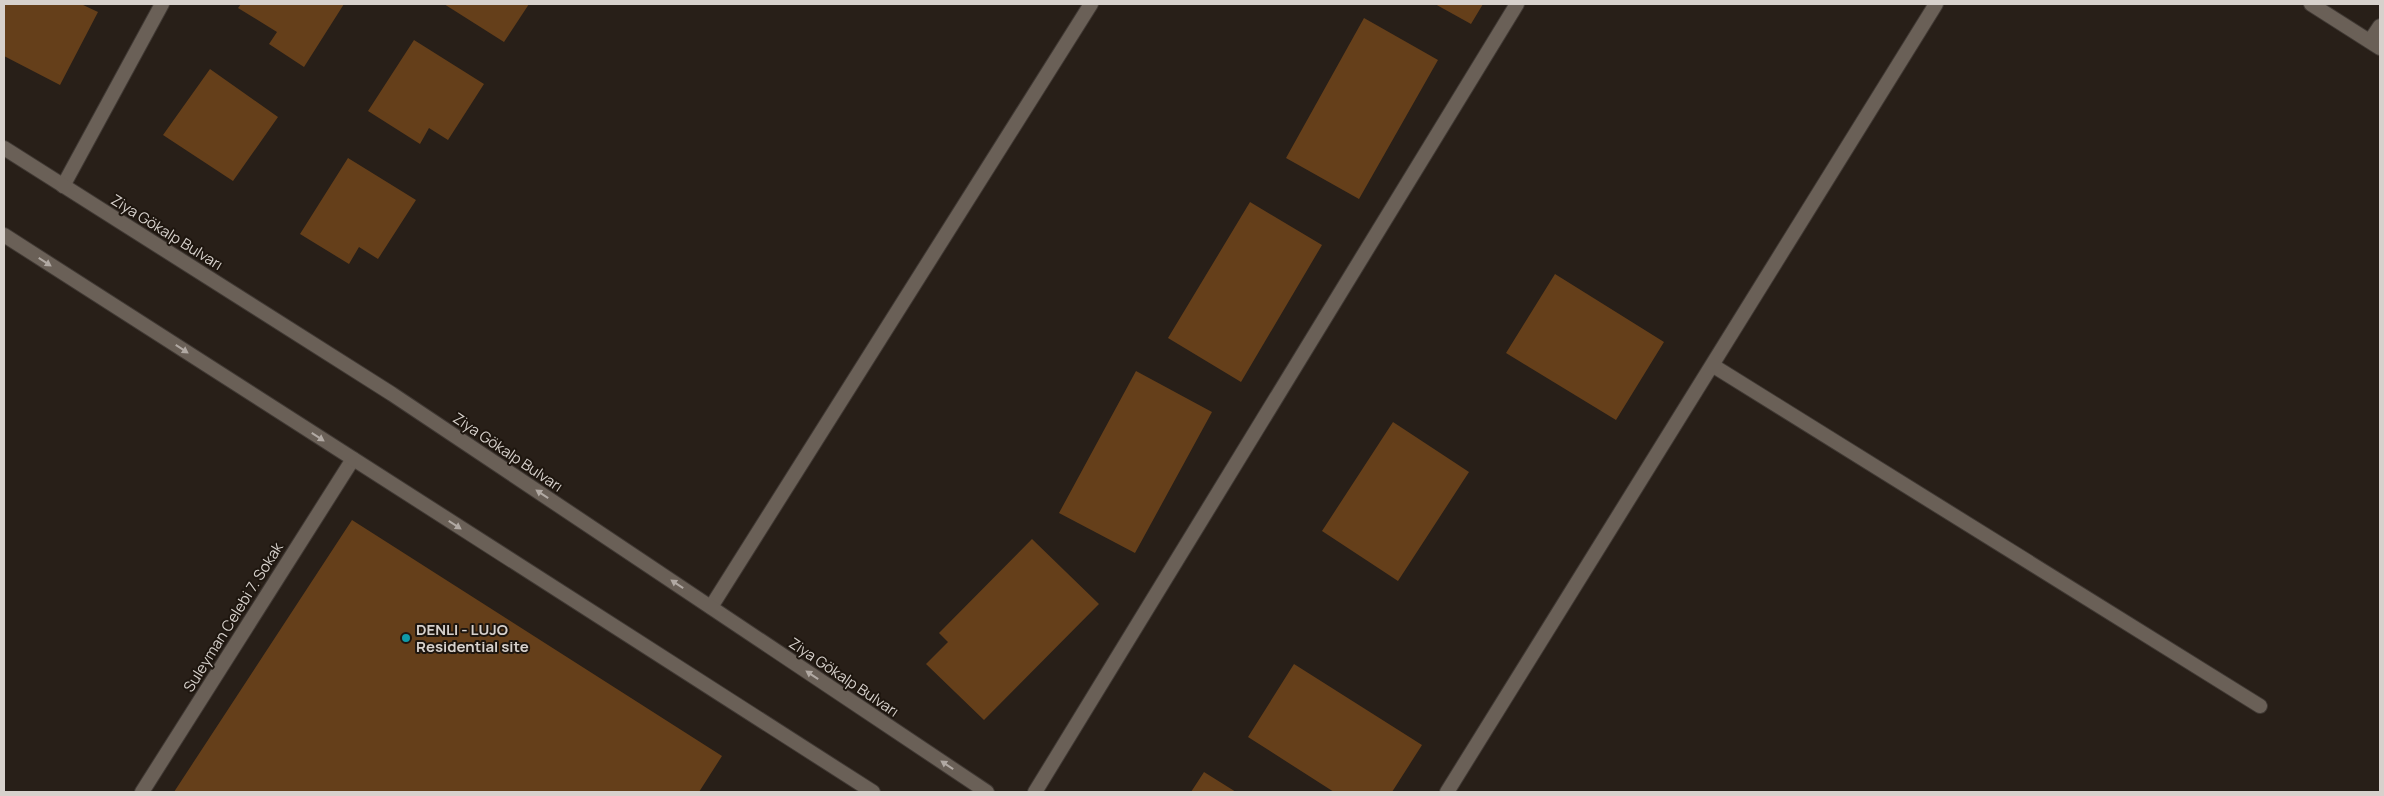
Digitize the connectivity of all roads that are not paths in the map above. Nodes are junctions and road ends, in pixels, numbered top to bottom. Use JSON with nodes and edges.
{"nodes":[{"id":1,"x":162,"y":4,"type":"edge"},
{"id":2,"x":1091,"y":4,"type":"edge"},
{"id":3,"x":1517,"y":4,"type":"edge"},
{"id":4,"x":1936,"y":4,"type":"edge"},
{"id":5,"x":2312,"y":4,"type":"edge"},
{"id":6,"x":2380,"y":26,"type":"edge"},
{"id":7,"x":2375,"y":44,"type":"edge"},
{"id":8,"x":4,"y":148,"type":"edge"},
{"id":9,"x":63,"y":186,"type":"junction"},
{"id":10,"x":4,"y":235,"type":"edge"},
{"id":11,"x":1712,"y":365,"type":"junction"},
{"id":12,"x":353,"y":459,"type":"junction"},
{"id":13,"x":711,"y":607,"type":"junction"},
{"id":14,"x":2260,"y":706,"type":"dead end"},
{"id":15,"x":142,"y":792,"type":"edge"},
{"id":16,"x":873,"y":792,"type":"edge"},
{"id":17,"x":987,"y":792,"type":"edge"},
{"id":18,"x":1035,"y":792,"type":"edge"},
{"id":19,"x":1447,"y":792,"type":"edge"}],
"edges":[{"from":1,"to":9,"type":"street"},
{"from":2,"to":13,"type":"street"},
{"from":3,"to":18,"type":"street"},
{"from":4,"to":11,"type":"street"},
{"from":5,"to":7,"type":"street"},
{"from":6,"to":7,"type":"street"},
{"from":8,"to":9,"type":"street","name":"Ziya Gökalp Bulvarı"},
{"from":13,"to":9,"type":"street","name":"Ziya Gökalp Bulvarı","one_way":true},
{"from":10,"to":12,"type":"street","one_way":true},
{"from":11,"to":14,"type":"street"},
{"from":11,"to":19,"type":"street"},
{"from":12,"to":15,"type":"street","name":"Suleyman Celebi 7. Sokak"},
{"from":12,"to":16,"type":"street","one_way":true},
{"from":17,"to":13,"type":"street","name":"Ziya Gökalp Bulvarı","one_way":true}]}
